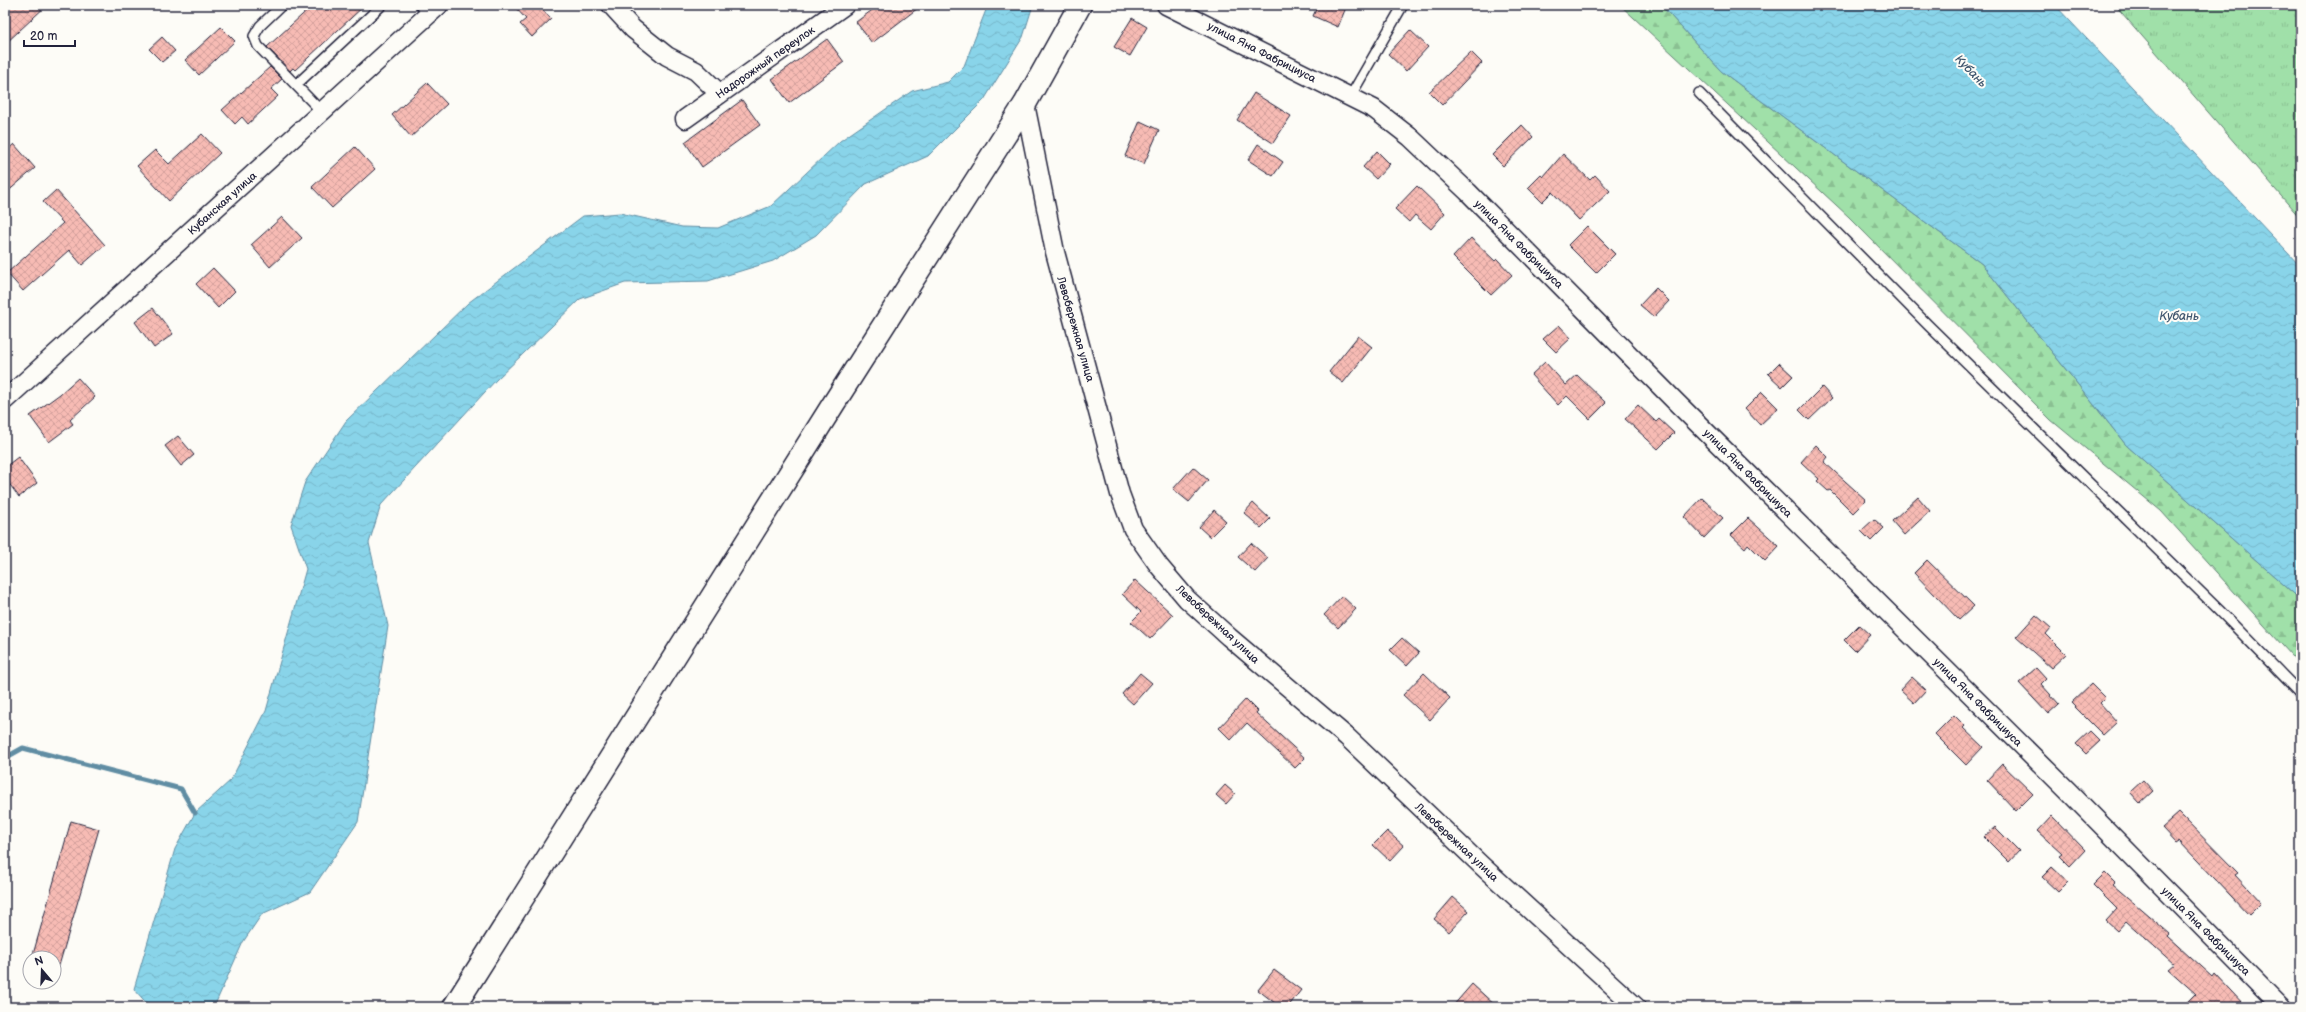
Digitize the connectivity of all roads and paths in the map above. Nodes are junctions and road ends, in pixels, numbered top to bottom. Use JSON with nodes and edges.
{"nodes":[{"id":1,"x":282,"y":5,"type":"edge"},
{"id":2,"x":382,"y":5,"type":"edge"},
{"id":3,"x":611,"y":5,"type":"edge"},
{"id":4,"x":845,"y":5,"type":"edge"},
{"id":5,"x":1080,"y":5,"type":"edge"},
{"id":6,"x":1166,"y":5,"type":"edge"},
{"id":7,"x":1403,"y":5,"type":"edge"},
{"id":8,"x":429,"y":8,"type":"edge"},
{"id":9,"x":296,"y":85,"type":"junction"},
{"id":10,"x":1699,"y":93,"type":"dead end"},
{"id":11,"x":720,"y":94,"type":"junction"},
{"id":12,"x":1350,"y":97,"type":"junction"},
{"id":13,"x":1025,"y":104,"type":"junction"},
{"id":14,"x":322,"y":112,"type":"junction"},
{"id":15,"x":685,"y":119,"type":"dead end"},
{"id":16,"x":5,"y":400,"type":"edge"},
{"id":17,"x":2301,"y":694,"type":"edge"},
{"id":18,"x":454,"y":1007,"type":"edge"},
{"id":19,"x":1636,"y":1007,"type":"edge"},
{"id":20,"x":2281,"y":1007,"type":"edge"}],
"edges":[{"from":1,"to":9,"type":"lane"},
{"from":2,"to":9,"type":"lane"},
{"from":3,"to":11,"type":"street"},
{"from":4,"to":11,"type":"street","name":"Надорожный переулок"},
{"from":5,"to":13,"type":"street"},
{"from":6,"to":12,"type":"street","name":"улица Яна Фабрициуса"},
{"from":7,"to":12,"type":"lane"},
{"from":8,"to":14,"type":"street","name":"Кубанская улица"},
{"from":9,"to":14,"type":"lane"},
{"from":10,"to":17,"type":"lane"},
{"from":11,"to":15,"type":"street","name":"Надорожный переулок"},
{"from":12,"to":20,"type":"street","name":"улица Яна Фабрициуса"},
{"from":13,"to":18,"type":"street"},
{"from":13,"to":19,"type":"street","name":"Левобережная улица"},
{"from":14,"to":16,"type":"street","name":"Кубанская улица"}]}
